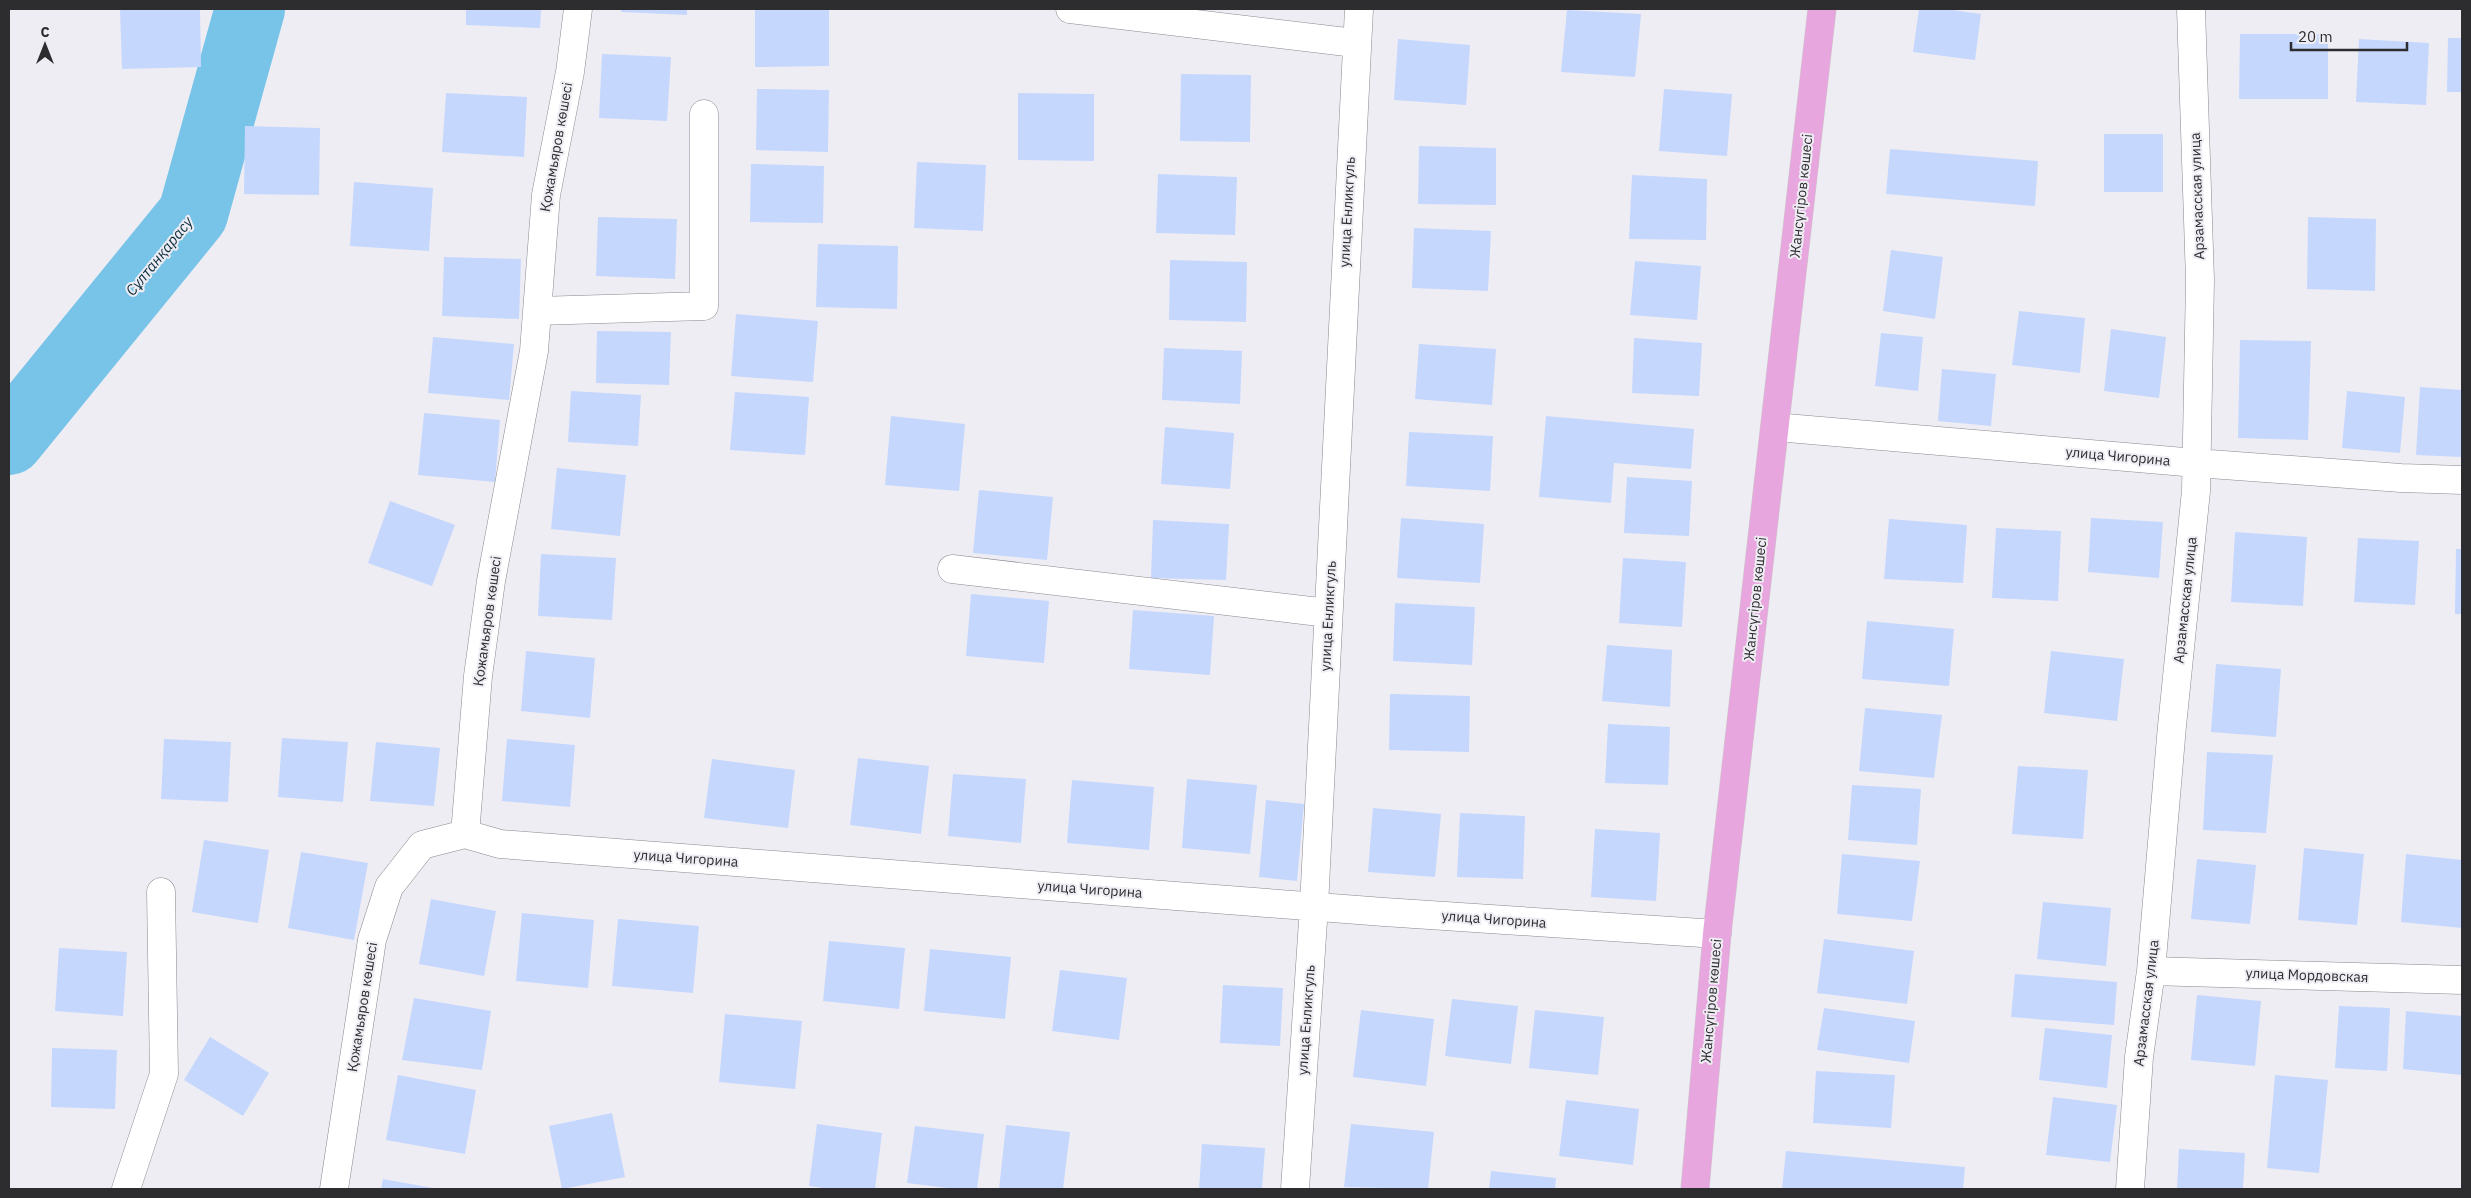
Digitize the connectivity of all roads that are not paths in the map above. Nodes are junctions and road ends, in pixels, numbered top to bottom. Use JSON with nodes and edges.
{"nodes":[{"id":1,"x":578,"y":9,"type":"edge"},
{"id":2,"x":1070,"y":9,"type":"edge"},
{"id":3,"x":1359,"y":9,"type":"edge"},
{"id":4,"x":1822,"y":9,"type":"edge"},
{"id":5,"x":2191,"y":9,"type":"edge"},
{"id":6,"x":1356,"y":43,"type":"junction"},
{"id":7,"x":704,"y":114,"type":"dead end"},
{"id":8,"x":537,"y":311,"type":"junction"},
{"id":9,"x":1775,"y":427,"type":"junction"},
{"id":10,"x":2196,"y":463,"type":"junction"},
{"id":11,"x":2462,"y":480,"type":"edge"},
{"id":12,"x":952,"y":569,"type":"dead end"},
{"id":13,"x":1328,"y":613,"type":"junction"},
{"id":14,"x":465,"y":834,"type":"junction"},
{"id":15,"x":161,"y":892,"type":"dead end"},
{"id":16,"x":1314,"y":906,"type":"junction"},
{"id":17,"x":1717,"y":934,"type":"junction"},
{"id":18,"x":2151,"y":971,"type":"junction"},
{"id":19,"x":2462,"y":980,"type":"edge"},
{"id":20,"x":126,"y":1189,"type":"edge"},
{"id":21,"x":334,"y":1189,"type":"edge"},
{"id":22,"x":1295,"y":1189,"type":"edge"},
{"id":23,"x":1695,"y":1189,"type":"edge"},
{"id":24,"x":2130,"y":1189,"type":"edge"}],
"edges":[{"from":1,"to":8,"type":"street","name":"Қожамьяров көшесі"},
{"from":2,"to":6,"type":"street"},
{"from":3,"to":6,"type":"street","name":"улица Енликгуль"},
{"from":4,"to":9,"type":"main road","name":"Жансүгіров көшесі"},
{"from":5,"to":10,"type":"street","name":"Арзамасская улица"},
{"from":6,"to":13,"type":"street","name":"улица Енликгуль"},
{"from":7,"to":8,"type":"street"},
{"from":8,"to":14,"type":"street","name":"Қожамьяров көшесі"},
{"from":9,"to":10,"type":"street","name":"улица Чигорина"},
{"from":9,"to":17,"type":"main road","name":"Жансүгіров көшесі"},
{"from":10,"to":11,"type":"street","name":"улица Чигорина"},
{"from":10,"to":18,"type":"street","name":"Арзамасская улица"},
{"from":12,"to":13,"type":"street"},
{"from":13,"to":16,"type":"street","name":"улица Енликгуль"},
{"from":14,"to":16,"type":"street","name":"улица Чигорина"},
{"from":14,"to":21,"type":"street","name":"Қожамьяров көшесі"},
{"from":15,"to":20,"type":"street"},
{"from":16,"to":17,"type":"street","name":"улица Чигорина"},
{"from":16,"to":22,"type":"street","name":"улица Енликгуль"},
{"from":17,"to":23,"type":"main road","name":"Жансүгіров көшесі"},
{"from":18,"to":19,"type":"street","name":"улица Мордовская"},
{"from":18,"to":24,"type":"street","name":"Арзамасская улица"}]}
